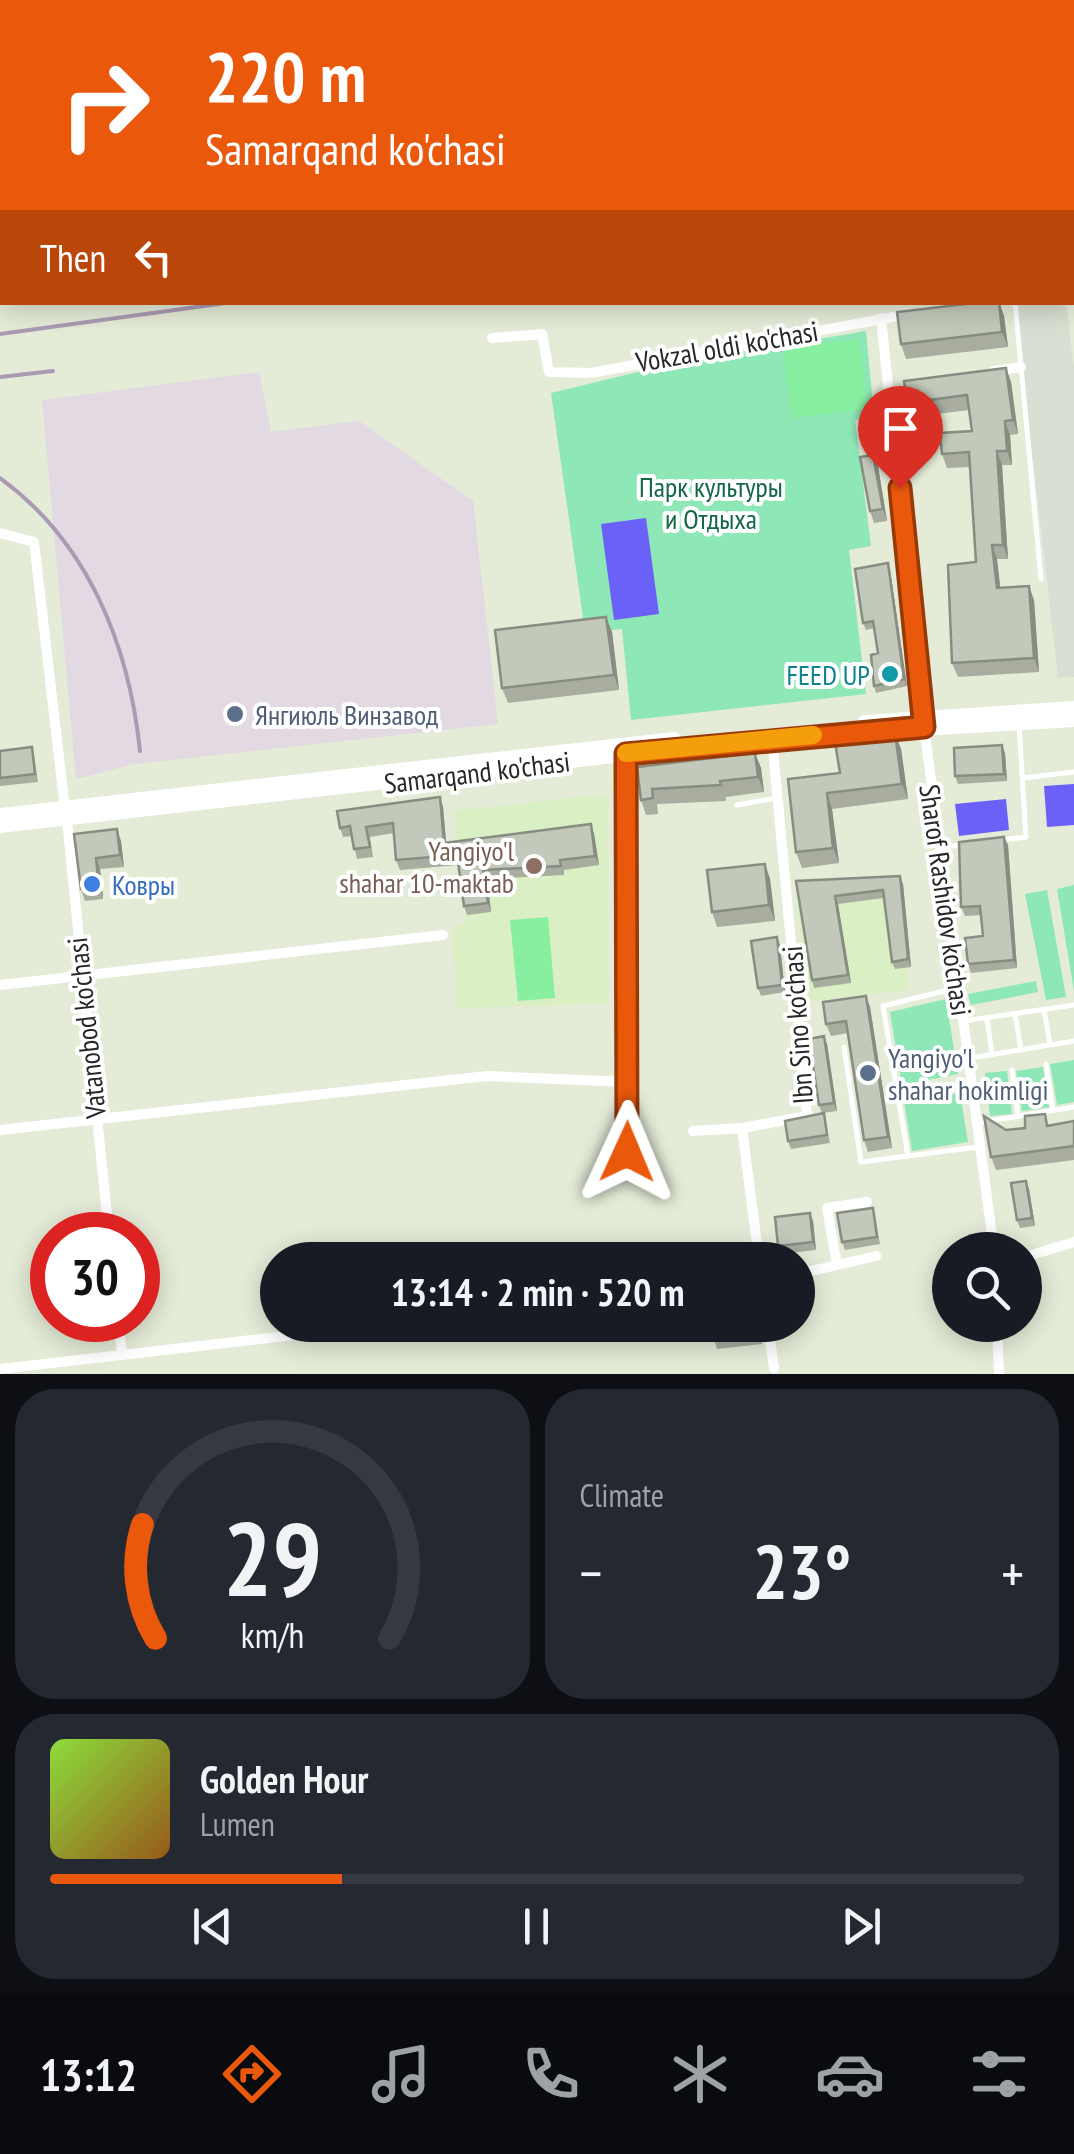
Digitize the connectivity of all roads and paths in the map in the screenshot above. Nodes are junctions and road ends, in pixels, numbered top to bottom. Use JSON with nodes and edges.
{"nodes":[{"id":1,"x":1015,"y":305,"type":"edge"},
{"id":2,"x":918,"y":313,"type":"edge"},
{"id":3,"x":881,"y":318,"type":"junction"},
{"id":4,"x":492,"y":338,"type":"dead end"},
{"id":5,"x":1021,"y":368,"type":"junction"},
{"id":6,"x":983,"y":372,"type":"edge"},
{"id":7,"x":907,"y":382,"type":"edge"},
{"id":8,"x":888,"y":385,"type":"junction"},
{"id":9,"x":0,"y":533,"type":"edge"},
{"id":10,"x":1041,"y":579,"type":"dead end"},
{"id":11,"x":1074,"y":708,"type":"edge"},
{"id":12,"x":1074,"y":720,"type":"edge"},
{"id":13,"x":924,"y":722,"type":"junction"},
{"id":14,"x":1018,"y":722,"type":"junction"},
{"id":15,"x":772,"y":738,"type":"junction"},
{"id":16,"x":625,"y":748,"type":"junction"},
{"id":17,"x":1074,"y":772,"type":"edge"},
{"id":18,"x":1022,"y":778,"type":"junction"},
{"id":19,"x":778,"y":798,"type":"junction"},
{"id":20,"x":736,"y":805,"type":"dead end"},
{"id":21,"x":0,"y":814,"type":"edge"},
{"id":22,"x":66,"y":815,"type":"junction"},
{"id":23,"x":0,"y":826,"type":"edge"},
{"id":24,"x":992,"y":842,"type":"edge"},
{"id":25,"x":974,"y":844,"type":"edge"},
{"id":26,"x":939,"y":848,"type":"junction"},
{"id":27,"x":444,"y":934,"type":"dead end"},
{"id":28,"x":80,"y":976,"type":"junction"},
{"id":29,"x":0,"y":985,"type":"edge"},
{"id":30,"x":958,"y":987,"type":"junction"},
{"id":31,"x":1073,"y":1005,"type":"edge"},
{"id":32,"x":1044,"y":1010,"type":"junction"},
{"id":33,"x":1015,"y":1014,"type":"junction"},
{"id":34,"x":1074,"y":1016,"type":"edge"},
{"id":35,"x":987,"y":1018,"type":"junction"},
{"id":36,"x":962,"y":1021,"type":"junction"},
{"id":37,"x":1074,"y":1041,"type":"edge"},
{"id":38,"x":1050,"y":1045,"type":"junction"},
{"id":39,"x":844,"y":1047,"type":"edge"},
{"id":40,"x":1022,"y":1050,"type":"junction"},
{"id":41,"x":992,"y":1054,"type":"junction"},
{"id":42,"x":968,"y":1059,"type":"junction"},
{"id":43,"x":1046,"y":1064,"type":"dead end"},
{"id":44,"x":1012,"y":1070,"type":"dead end"},
{"id":45,"x":628,"y":1082,"type":"junction"},
{"id":46,"x":1074,"y":1107,"type":"edge"},
{"id":47,"x":1053,"y":1111,"type":"junction"},
{"id":48,"x":1018,"y":1116,"type":"junction"},
{"id":49,"x":96,"y":1118,"type":"junction"},
{"id":50,"x":978,"y":1123,"type":"junction"},
{"id":51,"x":742,"y":1128,"type":"junction"},
{"id":52,"x":0,"y":1130,"type":"edge"},
{"id":53,"x":693,"y":1131,"type":"dead end"},
{"id":54,"x":981,"y":1146,"type":"junction"},
{"id":55,"x":627,"y":1152,"type":"dead end"},
{"id":56,"x":908,"y":1156,"type":"junction"},
{"id":57,"x":867,"y":1202,"type":"dead end"},
{"id":58,"x":106,"y":1212,"type":"edge"},
{"id":59,"x":992,"y":1232,"type":"edge"},
{"id":60,"x":758,"y":1242,"type":"edge"},
{"id":61,"x":1074,"y":1242,"type":"edge"},
{"id":62,"x":1042,"y":1252,"type":"edge"},
{"id":63,"x":876,"y":1256,"type":"dead end"},
{"id":64,"x":837,"y":1265,"type":"junction"},
{"id":65,"x":815,"y":1270,"type":"edge"},
{"id":66,"x":260,"y":1338,"type":"edge"},
{"id":67,"x":121,"y":1342,"type":"edge"},
{"id":68,"x":770,"y":1342,"type":"edge"},
{"id":69,"x":998,"y":1342,"type":"edge"},
{"id":70,"x":122,"y":1353,"type":"junction"},
{"id":71,"x":774,"y":1368,"type":"dead end"},
{"id":72,"x":0,"y":1369,"type":"edge"},
{"id":73,"x":999,"y":1374,"type":"edge"}],
"edges":[{"from":1,"to":5,"type":"lane"},
{"from":2,"to":3,"type":"street","name":"Vokzal oldi ko'chasi"},
{"from":3,"to":4,"type":"street","name":"Vokzal oldi ko'chasi"},
{"from":3,"to":8,"type":"street","name":"Sharof Rashidov ko’chasi"},
{"from":5,"to":6,"type":"street"},
{"from":5,"to":10,"type":"lane"},
{"from":7,"to":8,"type":"street"},
{"from":8,"to":13,"type":"street","name":"Sharof Rashidov ko’chasi"},
{"from":9,"to":22,"type":"street","name":"Vatanobod ko'chasi"},
{"from":11,"to":13,"type":"main road","name":"Samarqand ko'chasi"},
{"from":12,"to":14,"type":"main road","name":"Samarqand ko'chasi"},
{"from":13,"to":14,"type":"main road","name":"Samarqand ko'chasi"},
{"from":13,"to":15,"type":"main road","name":"Samarqand ko'chasi"},
{"from":13,"to":16,"type":"main road","name":"Samarqand ko'chasi"},
{"from":13,"to":26,"type":"street","name":"Sharof Rashidov ko’chasi"},
{"from":14,"to":18,"type":"lane"},
{"from":15,"to":16,"type":"main road","name":"Samarqand ko'chasi"},
{"from":15,"to":19,"type":"street","name":"Ibn Sino ko'chasi"},
{"from":16,"to":22,"type":"main road","name":"Samarqand ko'chasi"},
{"from":16,"to":45,"type":"street"},
{"from":17,"to":18,"type":"lane"},
{"from":18,"to":24,"type":"lane"},
{"from":19,"to":20,"type":"lane"},
{"from":19,"to":51,"type":"street","name":"Ibn Sino ko'chasi"},
{"from":21,"to":22,"type":"main road","name":"Samarqand ko'chasi"},
{"from":22,"to":23,"type":"main road","name":"Samarqand ko'chasi"},
{"from":22,"to":28,"type":"street","name":"Vatanobod ko'chasi"},
{"from":25,"to":26,"type":"lane"},
{"from":26,"to":30,"type":"street","name":"Sharof Rashidov ko’chasi"},
{"from":27,"to":28,"type":"street"},
{"from":28,"to":29,"type":"street"},
{"from":28,"to":49,"type":"street","name":"Vatanobod ko'chasi"},
{"from":30,"to":36,"type":"street","name":"Sharof Rashidov ko’chasi"},
{"from":30,"to":56,"type":"lane"},
{"from":31,"to":32,"type":"lane"},
{"from":31,"to":34,"type":"lane"},
{"from":32,"to":33,"type":"lane"},
{"from":32,"to":38,"type":"lane"},
{"from":33,"to":35,"type":"lane"},
{"from":33,"to":40,"type":"lane"},
{"from":35,"to":36,"type":"lane"},
{"from":35,"to":41,"type":"lane"},
{"from":36,"to":42,"type":"street","name":"Sharof Rashidov ko’chasi"},
{"from":37,"to":38,"type":"lane"},
{"from":38,"to":40,"type":"lane"},
{"from":39,"to":56,"type":"lane"},
{"from":40,"to":41,"type":"lane"},
{"from":41,"to":42,"type":"lane"},
{"from":42,"to":50,"type":"street","name":"Sharof Rashidov ko’chasi"},
{"from":43,"to":47,"type":"lane"},
{"from":44,"to":48,"type":"lane"},
{"from":45,"to":49,"type":"street"},
{"from":45,"to":55,"type":"street"},
{"from":46,"to":47,"type":"lane"},
{"from":47,"to":48,"type":"lane"},
{"from":48,"to":50,"type":"lane"},
{"from":49,"to":52,"type":"street"},
{"from":49,"to":58,"type":"street","name":"Vatanobod ko'chasi"},
{"from":50,"to":54,"type":"street","name":"Sharof Rashidov ko’chasi"},
{"from":51,"to":53,"type":"street"},
{"from":51,"to":60,"type":"street"},
{"from":54,"to":56,"type":"lane"},
{"from":54,"to":59,"type":"street","name":"Sharof Rashidov ko’chasi"},
{"from":57,"to":64,"type":"street"},
{"from":61,"to":62,"type":"street"},
{"from":63,"to":64,"type":"street"},
{"from":64,"to":65,"type":"street"},
{"from":66,"to":70,"type":"street"},
{"from":67,"to":70,"type":"street"},
{"from":68,"to":71,"type":"street"},
{"from":69,"to":73,"type":"street"},
{"from":70,"to":72,"type":"street"}]}
